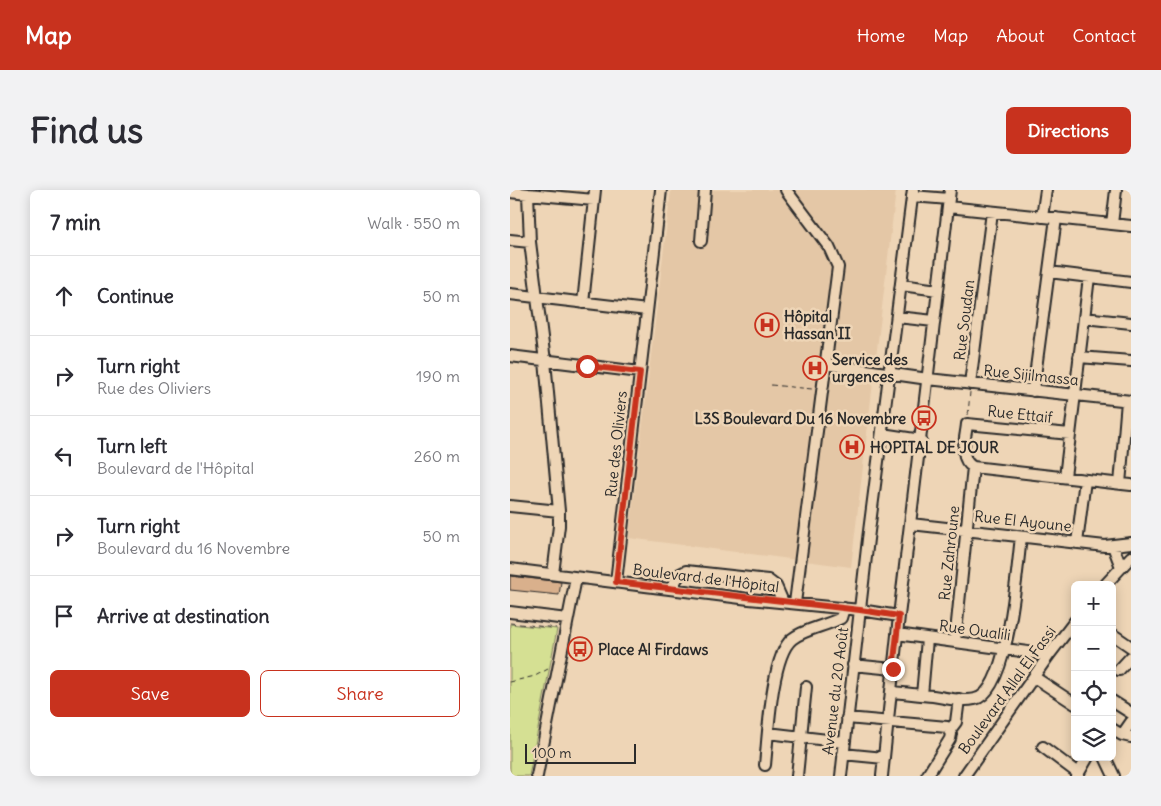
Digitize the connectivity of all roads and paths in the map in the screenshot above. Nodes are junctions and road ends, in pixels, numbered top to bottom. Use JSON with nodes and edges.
{"nodes":[{"id":1,"x":661,"y":190,"type":"edge"},
{"id":2,"x":705,"y":190,"type":"edge"},
{"id":3,"x":786,"y":190,"type":"edge"},
{"id":4,"x":1046,"y":190,"type":"edge"},
{"id":5,"x":1116,"y":190,"type":"edge"},
{"id":6,"x":510,"y":192,"type":"edge"},
{"id":7,"x":913,"y":193,"type":"edge"},
{"id":8,"x":528,"y":194,"type":"junction"},
{"id":9,"x":595,"y":195,"type":"edge"},
{"id":10,"x":949,"y":199,"type":"edge"},
{"id":11,"x":992,"y":212,"type":"junction"},
{"id":12,"x":1042,"y":217,"type":"junction"},
{"id":13,"x":1056,"y":218,"type":"junction"},
{"id":14,"x":1112,"y":224,"type":"junction"},
{"id":15,"x":1131,"y":226,"type":"edge"},
{"id":16,"x":510,"y":240,"type":"edge"},
{"id":17,"x":701,"y":241,"type":"dead end"},
{"id":18,"x":530,"y":242,"type":"junction"},
{"id":19,"x":1049,"y":272,"type":"junction"},
{"id":20,"x":1088,"y":277,"type":"junction"},
{"id":21,"x":1131,"y":282,"type":"edge"},
{"id":22,"x":901,"y":285,"type":"junction"},
{"id":23,"x":938,"y":290,"type":"junction"},
{"id":24,"x":510,"y":294,"type":"edge"},
{"id":25,"x":536,"y":296,"type":"junction"},
{"id":26,"x":583,"y":303,"type":"junction"},
{"id":27,"x":647,"y":310,"type":"junction"},
{"id":28,"x":897,"y":317,"type":"junction"},
{"id":29,"x":1084,"y":318,"type":"junction"},
{"id":30,"x":934,"y":321,"type":"junction"},
{"id":31,"x":1131,"y":323,"type":"edge"},
{"id":32,"x":510,"y":356,"type":"edge"},
{"id":33,"x":1079,"y":357,"type":"junction"},
{"id":34,"x":545,"y":361,"type":"junction"},
{"id":35,"x":1131,"y":361,"type":"edge"},
{"id":36,"x":831,"y":365,"type":"dead end"},
{"id":37,"x":640,"y":372,"type":"junction"},
{"id":38,"x":890,"y":373,"type":"junction"},
{"id":39,"x":928,"y":379,"type":"junction"},
{"id":40,"x":970,"y":384,"type":"junction"},
{"id":41,"x":771,"y":385,"type":"dead end"},
{"id":42,"x":822,"y":390,"type":"junction"},
{"id":43,"x":1033,"y":391,"type":"junction"},
{"id":44,"x":1075,"y":395,"type":"junction"},
{"id":45,"x":1129,"y":401,"type":"edge"},
{"id":46,"x":967,"y":424,"type":"junction"},
{"id":47,"x":882,"y":434,"type":"junction"},
{"id":48,"x":1070,"y":434,"type":"junction"},
{"id":49,"x":921,"y":440,"type":"junction"},
{"id":50,"x":973,"y":467,"type":"junction"},
{"id":51,"x":1065,"y":477,"type":"junction"},
{"id":52,"x":1085,"y":480,"type":"junction"},
{"id":53,"x":1120,"y":484,"type":"junction"},
{"id":54,"x":1131,"y":485,"type":"edge"},
{"id":55,"x":510,"y":506,"type":"edge"},
{"id":56,"x":559,"y":510,"type":"junction"},
{"id":57,"x":911,"y":524,"type":"junction"},
{"id":58,"x":967,"y":530,"type":"junction"},
{"id":59,"x":1021,"y":537,"type":"junction"},
{"id":60,"x":1077,"y":542,"type":"junction"},
{"id":61,"x":1131,"y":543,"type":"edge"},
{"id":62,"x":1113,"y":546,"type":"junction"},
{"id":63,"x":1131,"y":556,"type":"edge"},
{"id":64,"x":1121,"y":567,"type":"junction"},
{"id":65,"x":510,"y":569,"type":"edge"},
{"id":66,"x":552,"y":574,"type":"junction"},
{"id":67,"x":576,"y":578,"type":"junction"},
{"id":68,"x":1109,"y":581,"type":"edge"},
{"id":69,"x":616,"y":582,"type":"junction"},
{"id":70,"x":671,"y":588,"type":"junction"},
{"id":71,"x":783,"y":602,"type":"junction"},
{"id":72,"x":795,"y":603,"type":"junction"},
{"id":73,"x":844,"y":608,"type":"junction"},
{"id":74,"x":860,"y":610,"type":"junction"},
{"id":75,"x":510,"y":612,"type":"edge"},
{"id":76,"x":899,"y":616,"type":"junction"},
{"id":77,"x":567,"y":619,"type":"junction"},
{"id":78,"x":510,"y":623,"type":"edge"},
{"id":79,"x":1071,"y":626,"type":"edge"},
{"id":80,"x":560,"y":629,"type":"dead end"},
{"id":81,"x":897,"y":634,"type":"junction"},
{"id":82,"x":1116,"y":637,"type":"edge"},
{"id":83,"x":927,"y":638,"type":"junction"},
{"id":84,"x":956,"y":642,"type":"junction"},
{"id":85,"x":1131,"y":647,"type":"edge"},
{"id":86,"x":1006,"y":649,"type":"junction"},
{"id":87,"x":1049,"y":655,"type":"junction"},
{"id":88,"x":1131,"y":657,"type":"edge"},
{"id":89,"x":853,"y":665,"type":"junction"},
{"id":90,"x":558,"y":667,"type":"junction"},
{"id":91,"x":893,"y":669,"type":"junction"},
{"id":92,"x":1120,"y":670,"type":"dead end"},
{"id":93,"x":1034,"y":677,"type":"junction"},
{"id":94,"x":510,"y":682,"type":"edge"},
{"id":95,"x":806,"y":686,"type":"dead end"},
{"id":96,"x":891,"y":692,"type":"junction"},
{"id":97,"x":922,"y":695,"type":"junction"},
{"id":98,"x":959,"y":699,"type":"junction"},
{"id":99,"x":1071,"y":701,"type":"edge"},
{"id":100,"x":1116,"y":704,"type":"edge"},
{"id":101,"x":1131,"y":713,"type":"edge"},
{"id":102,"x":847,"y":718,"type":"junction"},
{"id":103,"x":888,"y":720,"type":"junction"},
{"id":104,"x":1131,"y":722,"type":"edge"},
{"id":105,"x":950,"y":730,"type":"junction"},
{"id":106,"x":768,"y":733,"type":"junction"},
{"id":107,"x":1127,"y":736,"type":"edge"},
{"id":108,"x":800,"y":737,"type":"junction"},
{"id":109,"x":844,"y":742,"type":"junction"},
{"id":110,"x":1043,"y":746,"type":"dead end"},
{"id":111,"x":1131,"y":746,"type":"edge"},
{"id":112,"x":842,"y":754,"type":"junction"},
{"id":113,"x":884,"y":758,"type":"junction"},
{"id":114,"x":1086,"y":761,"type":"edge"},
{"id":115,"x":1107,"y":761,"type":"edge"},
{"id":116,"x":765,"y":765,"type":"dead end"},
{"id":117,"x":1078,"y":775,"type":"edge"},
{"id":118,"x":537,"y":776,"type":"edge"},
{"id":119,"x":797,"y":776,"type":"edge"},
{"id":120,"x":841,"y":776,"type":"edge"},
{"id":121,"x":882,"y":776,"type":"edge"},
{"id":122,"x":927,"y":776,"type":"edge"},
{"id":123,"x":964,"y":776,"type":"edge"},
{"id":124,"x":1114,"y":776,"type":"edge"}],
"edges":[{"from":1,"to":27,"type":"street","name":"Rue des Oliviers"},
{"from":2,"to":17,"type":"street"},
{"from":3,"to":42,"type":"street"},
{"from":4,"to":12,"type":"street"},
{"from":5,"to":14,"type":"street"},
{"from":6,"to":8,"type":"street"},
{"from":7,"to":10,"type":"street"},
{"from":7,"to":22,"type":"street","name":"Avenue du 20 Août"},
{"from":8,"to":9,"type":"street"},
{"from":8,"to":18,"type":"street"},
{"from":9,"to":26,"type":"street"},
{"from":10,"to":11,"type":"street"},
{"from":10,"to":23,"type":"street"},
{"from":11,"to":12,"type":"street"},
{"from":11,"to":40,"type":"street","name":"Rue Soudan"},
{"from":12,"to":13,"type":"street"},
{"from":13,"to":14,"type":"street"},
{"from":13,"to":19,"type":"street"},
{"from":14,"to":15,"type":"street"},
{"from":16,"to":18,"type":"street"},
{"from":18,"to":25,"type":"street"},
{"from":19,"to":20,"type":"street"},
{"from":19,"to":43,"type":"street"},
{"from":20,"to":21,"type":"street"},
{"from":20,"to":29,"type":"street"},
{"from":22,"to":23,"type":"street"},
{"from":22,"to":28,"type":"street","name":"Avenue du 20 Août"},
{"from":23,"to":30,"type":"street"},
{"from":24,"to":25,"type":"street"},
{"from":25,"to":26,"type":"street"},
{"from":25,"to":34,"type":"street"},
{"from":26,"to":27,"type":"street"},
{"from":27,"to":37,"type":"street","name":"Rue des Oliviers"},
{"from":28,"to":30,"type":"street"},
{"from":28,"to":38,"type":"street","name":"Avenue du 20 Août"},
{"from":29,"to":31,"type":"street"},
{"from":29,"to":33,"type":"street"},
{"from":30,"to":39,"type":"street"},
{"from":32,"to":34,"type":"street"},
{"from":33,"to":35,"type":"street"},
{"from":33,"to":44,"type":"street"},
{"from":34,"to":37,"type":"street"},
{"from":34,"to":56,"type":"street"},
{"from":36,"to":38,"type":"street","name":"Rue Sijilmassa"},
{"from":37,"to":69,"type":"street","name":"Rue des Oliviers"},
{"from":38,"to":39,"type":"street","name":"Rue Sijilmassa"},
{"from":38,"to":47,"type":"street","name":"Avenue du 20 Août"},
{"from":39,"to":40,"type":"street","name":"Rue Sijilmassa"},
{"from":39,"to":49,"type":"street"},
{"from":40,"to":43,"type":"street","name":"Rue Sijilmassa"},
{"from":40,"to":46,"type":"path"},
{"from":41,"to":42,"type":"path"},
{"from":42,"to":72,"type":"street"},
{"from":43,"to":44,"type":"street","name":"Rue Sijilmassa"},
{"from":44,"to":45,"type":"street","name":"Rue Sijilmassa"},
{"from":44,"to":48,"type":"street"},
{"from":45,"to":53,"type":"street"},
{"from":46,"to":48,"type":"street","name":"Rue Ettaif"},
{"from":46,"to":50,"type":"street"},
{"from":47,"to":49,"type":"street"},
{"from":47,"to":74,"type":"street","name":"Avenue du 20 Août"},
{"from":48,"to":51,"type":"street"},
{"from":49,"to":57,"type":"street"},
{"from":50,"to":51,"type":"street"},
{"from":50,"to":58,"type":"street","name":"Rue Zahroune"},
{"from":51,"to":52,"type":"street"},
{"from":52,"to":53,"type":"street"},
{"from":52,"to":60,"type":"street"},
{"from":53,"to":54,"type":"street"},
{"from":55,"to":56,"type":"street"},
{"from":56,"to":66,"type":"street"},
{"from":57,"to":58,"type":"street","name":"Rue El Ayoune"},
{"from":57,"to":76,"type":"street"},
{"from":58,"to":59,"type":"street","name":"Rue El Ayoune"},
{"from":58,"to":84,"type":"street","name":"Rue Zahroune"},
{"from":59,"to":60,"type":"street","name":"Rue El Ayoune"},
{"from":59,"to":86,"type":"street"},
{"from":60,"to":62,"type":"street","name":"Rue El Ayoune"},
{"from":61,"to":62,"type":"street","name":"Rue El Ayoune"},
{"from":62,"to":64,"type":"street"},
{"from":63,"to":64,"type":"street"},
{"from":64,"to":68,"type":"street"},
{"from":65,"to":66,"type":"street","name":"Boulevard de l'Hôpital"},
{"from":66,"to":67,"type":"street","name":"Boulevard de l'Hôpital"},
{"from":67,"to":69,"type":"street","name":"Boulevard de l'Hôpital"},
{"from":67,"to":77,"type":"street"},
{"from":69,"to":70,"type":"street","name":"Boulevard de l'Hôpital"},
{"from":70,"to":71,"type":"street","name":"Boulevard de l'Hôpital"},
{"from":70,"to":71,"type":"street"},
{"from":71,"to":72,"type":"street","name":"Boulevard de l'Hôpital"},
{"from":72,"to":73,"type":"street","name":"Boulevard de l'Hôpital"},
{"from":73,"to":74,"type":"street","name":"Boulevard de l'Hôpital"},
{"from":73,"to":106,"type":"street"},
{"from":74,"to":76,"type":"street","name":"Boulevard de l'Hôpital"},
{"from":74,"to":89,"type":"street","name":"Avenue du 20 Août"},
{"from":75,"to":77,"type":"street"},
{"from":76,"to":81,"type":"street"},
{"from":77,"to":90,"type":"street"},
{"from":78,"to":80,"type":"path"},
{"from":79,"to":87,"type":"street","name":"Boulevard Allal El Fassi"},
{"from":81,"to":83,"type":"street","name":"Rue Oualili"},
{"from":81,"to":91,"type":"street"},
{"from":82,"to":85,"type":"street"},
{"from":83,"to":84,"type":"street","name":"Rue Oualili"},
{"from":83,"to":97,"type":"street"},
{"from":84,"to":86,"type":"street","name":"Rue Oualili"},
{"from":86,"to":87,"type":"street","name":"Rue Oualili"},
{"from":86,"to":98,"type":"street"},
{"from":87,"to":93,"type":"street","name":"Boulevard Allal El Fassi"},
{"from":88,"to":92,"type":"street"},
{"from":89,"to":91,"type":"street"},
{"from":89,"to":102,"type":"street","name":"Avenue du 20 Août"},
{"from":90,"to":94,"type":"path"},
{"from":90,"to":118,"type":"street"},
{"from":91,"to":96,"type":"street"},
{"from":93,"to":99,"type":"street"},
{"from":93,"to":123,"type":"street","name":"Boulevard Allal El Fassi"},
{"from":95,"to":108,"type":"street"},
{"from":96,"to":97,"type":"street"},
{"from":96,"to":103,"type":"street"},
{"from":97,"to":98,"type":"street"},
{"from":98,"to":105,"type":"street"},
{"from":100,"to":101,"type":"street"},
{"from":102,"to":103,"type":"street"},
{"from":102,"to":109,"type":"street","name":"Avenue du 20 Août"},
{"from":103,"to":105,"type":"street"},
{"from":103,"to":113,"type":"street"},
{"from":104,"to":107,"type":"street"},
{"from":105,"to":122,"type":"street"},
{"from":106,"to":108,"type":"street"},
{"from":106,"to":116,"type":"street"},
{"from":107,"to":111,"type":"street"},
{"from":108,"to":109,"type":"street"},
{"from":108,"to":119,"type":"street"},
{"from":109,"to":112,"type":"street","name":"Avenue du 20 Août"},
{"from":110,"to":117,"type":"street"},
{"from":112,"to":113,"type":"street"},
{"from":112,"to":120,"type":"street","name":"Avenue du 20 Août"},
{"from":113,"to":121,"type":"street"},
{"from":114,"to":117,"type":"street"},
{"from":115,"to":124,"type":"street"}]}
